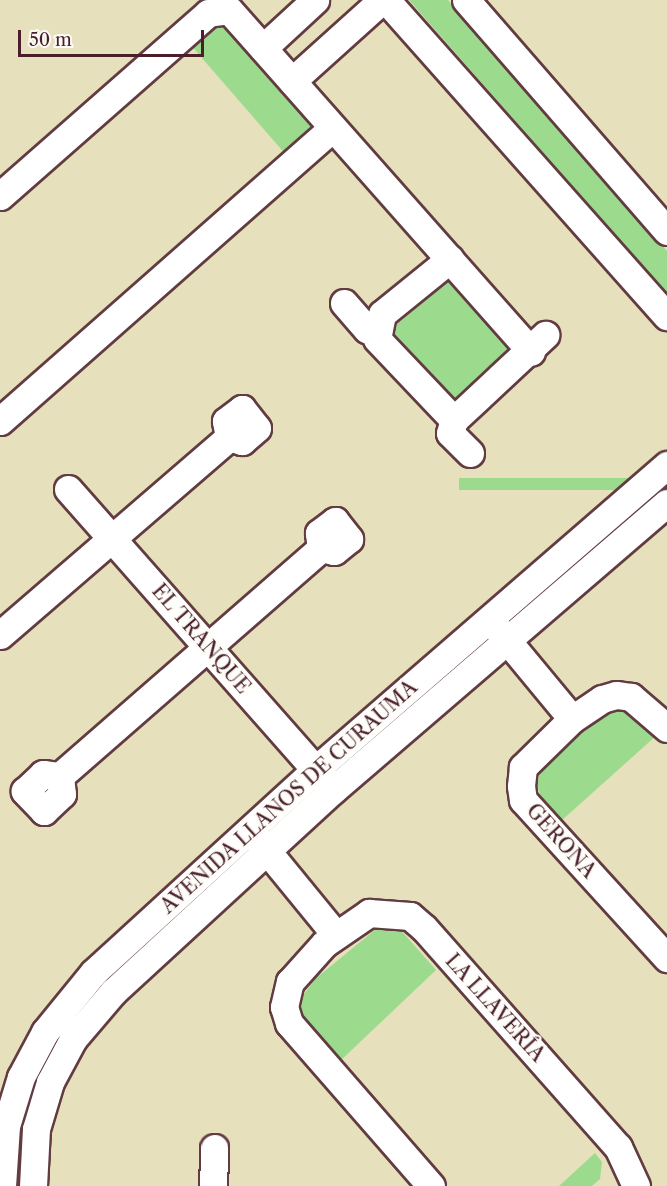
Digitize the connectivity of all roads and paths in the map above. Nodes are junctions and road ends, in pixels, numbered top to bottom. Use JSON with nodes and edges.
{"nodes":[{"id":1,"x":315,"y":0,"type":"edge"},
{"id":2,"x":384,"y":0,"type":"edge"},
{"id":3,"x":466,"y":0,"type":"edge"},
{"id":4,"x":263,"y":48,"type":"junction"},
{"id":5,"x":292,"y":81,"type":"junction"},
{"id":6,"x":332,"y":128,"type":"junction"},
{"id":7,"x":0,"y":196,"type":"edge"},
{"id":8,"x":667,"y":231,"type":"edge"},
{"id":9,"x":450,"y":259,"type":"junction"},
{"id":10,"x":344,"y":303,"type":"dead end"},
{"id":11,"x":667,"y":316,"type":"edge"},
{"id":12,"x":378,"y":330,"type":"junction"},
{"id":13,"x":0,"y":420,"type":"edge"},
{"id":14,"x":454,"y":420,"type":"junction"},
{"id":15,"x":229,"y":437,"type":"dead end"},
{"id":16,"x":470,"y":453,"type":"dead end"},
{"id":17,"x":667,"y":465,"type":"edge"},
{"id":18,"x":68,"y":489,"type":"dead end"},
{"id":19,"x":667,"y":503,"type":"edge"},
{"id":20,"x":113,"y":539,"type":"junction"},
{"id":21,"x":321,"y":548,"type":"dead end"},
{"id":22,"x":490,"y":620,"type":"junction"},
{"id":23,"x":0,"y":635,"type":"edge"},
{"id":24,"x":507,"y":641,"type":"junction"},
{"id":25,"x":208,"y":647,"type":"junction"},
{"id":26,"x":572,"y":719,"type":"junction"},
{"id":27,"x":667,"y":728,"type":"edge"},
{"id":28,"x":315,"y":770,"type":"junction"},
{"id":29,"x":60,"y":776,"type":"dead end"},
{"id":30,"x":333,"y":790,"type":"junction"},
{"id":31,"x":258,"y":840,"type":"junction"},
{"id":32,"x":334,"y":934,"type":"junction"},
{"id":33,"x":667,"y":958,"type":"edge"},
{"id":34,"x":3,"y":1126,"type":"edge"},
{"id":35,"x":36,"y":1129,"type":"junction"},
{"id":36,"x":214,"y":1148,"type":"dead end"},
{"id":37,"x":627,"y":1180,"type":"edge"},
{"id":38,"x":2,"y":1186,"type":"edge"},
{"id":39,"x":33,"y":1186,"type":"edge"},
{"id":40,"x":213,"y":1186,"type":"edge"},
{"id":41,"x":432,"y":1186,"type":"edge"}],
"edges":[{"from":1,"to":4,"type":"street"},
{"from":2,"to":5,"type":"street"},
{"from":2,"to":11,"type":"street"},
{"from":3,"to":8,"type":"street"},
{"from":4,"to":5,"type":"street"},
{"from":4,"to":7,"type":"street"},
{"from":5,"to":6,"type":"street"},
{"from":6,"to":9,"type":"street"},
{"from":6,"to":13,"type":"street"},
{"from":9,"to":12,"type":"street"},
{"from":9,"to":14,"type":"street"},
{"from":10,"to":12,"type":"street"},
{"from":12,"to":14,"type":"street"},
{"from":14,"to":16,"type":"street"},
{"from":15,"to":20,"type":"street"},
{"from":17,"to":22,"type":"street","name":"AVENIDA LLANOS DE CURAUMA"},
{"from":18,"to":20,"type":"street","name":"EL TRANQUE"},
{"from":19,"to":24,"type":"street","name":"AVENIDA LLANOS DE CURAUMA"},
{"from":20,"to":23,"type":"street"},
{"from":20,"to":25,"type":"street","name":"EL TRANQUE"},
{"from":21,"to":25,"type":"street"},
{"from":22,"to":24,"type":"street"},
{"from":22,"to":28,"type":"street","name":"AVENIDA LLANOS DE CURAUMA"},
{"from":24,"to":26,"type":"street"},
{"from":24,"to":30,"type":"street","name":"AVENIDA LLANOS DE CURAUMA"},
{"from":25,"to":28,"type":"street","name":"EL TRANQUE"},
{"from":25,"to":29,"type":"street"},
{"from":26,"to":27,"type":"street","name":"GERONA"},
{"from":26,"to":33,"type":"street","name":"GERONA"},
{"from":28,"to":30,"type":"street","name":"EL TRANQUE"},
{"from":28,"to":31,"type":"street","name":"AVENIDA LLANOS DE CURAUMA"},
{"from":30,"to":31,"type":"street","name":"AVENIDA LLANOS DE CURAUMA"},
{"from":31,"to":32,"type":"street"},
{"from":31,"to":34,"type":"street","name":"AVENIDA LLANOS DE CURAUMA"},
{"from":31,"to":35,"type":"street","name":"AVENIDA LLANOS DE CURAUMA"},
{"from":32,"to":37,"type":"street","name":"LA LLAVERÍA"},
{"from":32,"to":41,"type":"street","name":"LA LLAVERÍA"},
{"from":34,"to":35,"type":"street"},
{"from":34,"to":38,"type":"street","name":"AVENIDA LLANOS DE CURAUMA"},
{"from":35,"to":39,"type":"street","name":"AVENIDA LLANOS DE CURAUMA"},
{"from":36,"to":40,"type":"street"}]}
